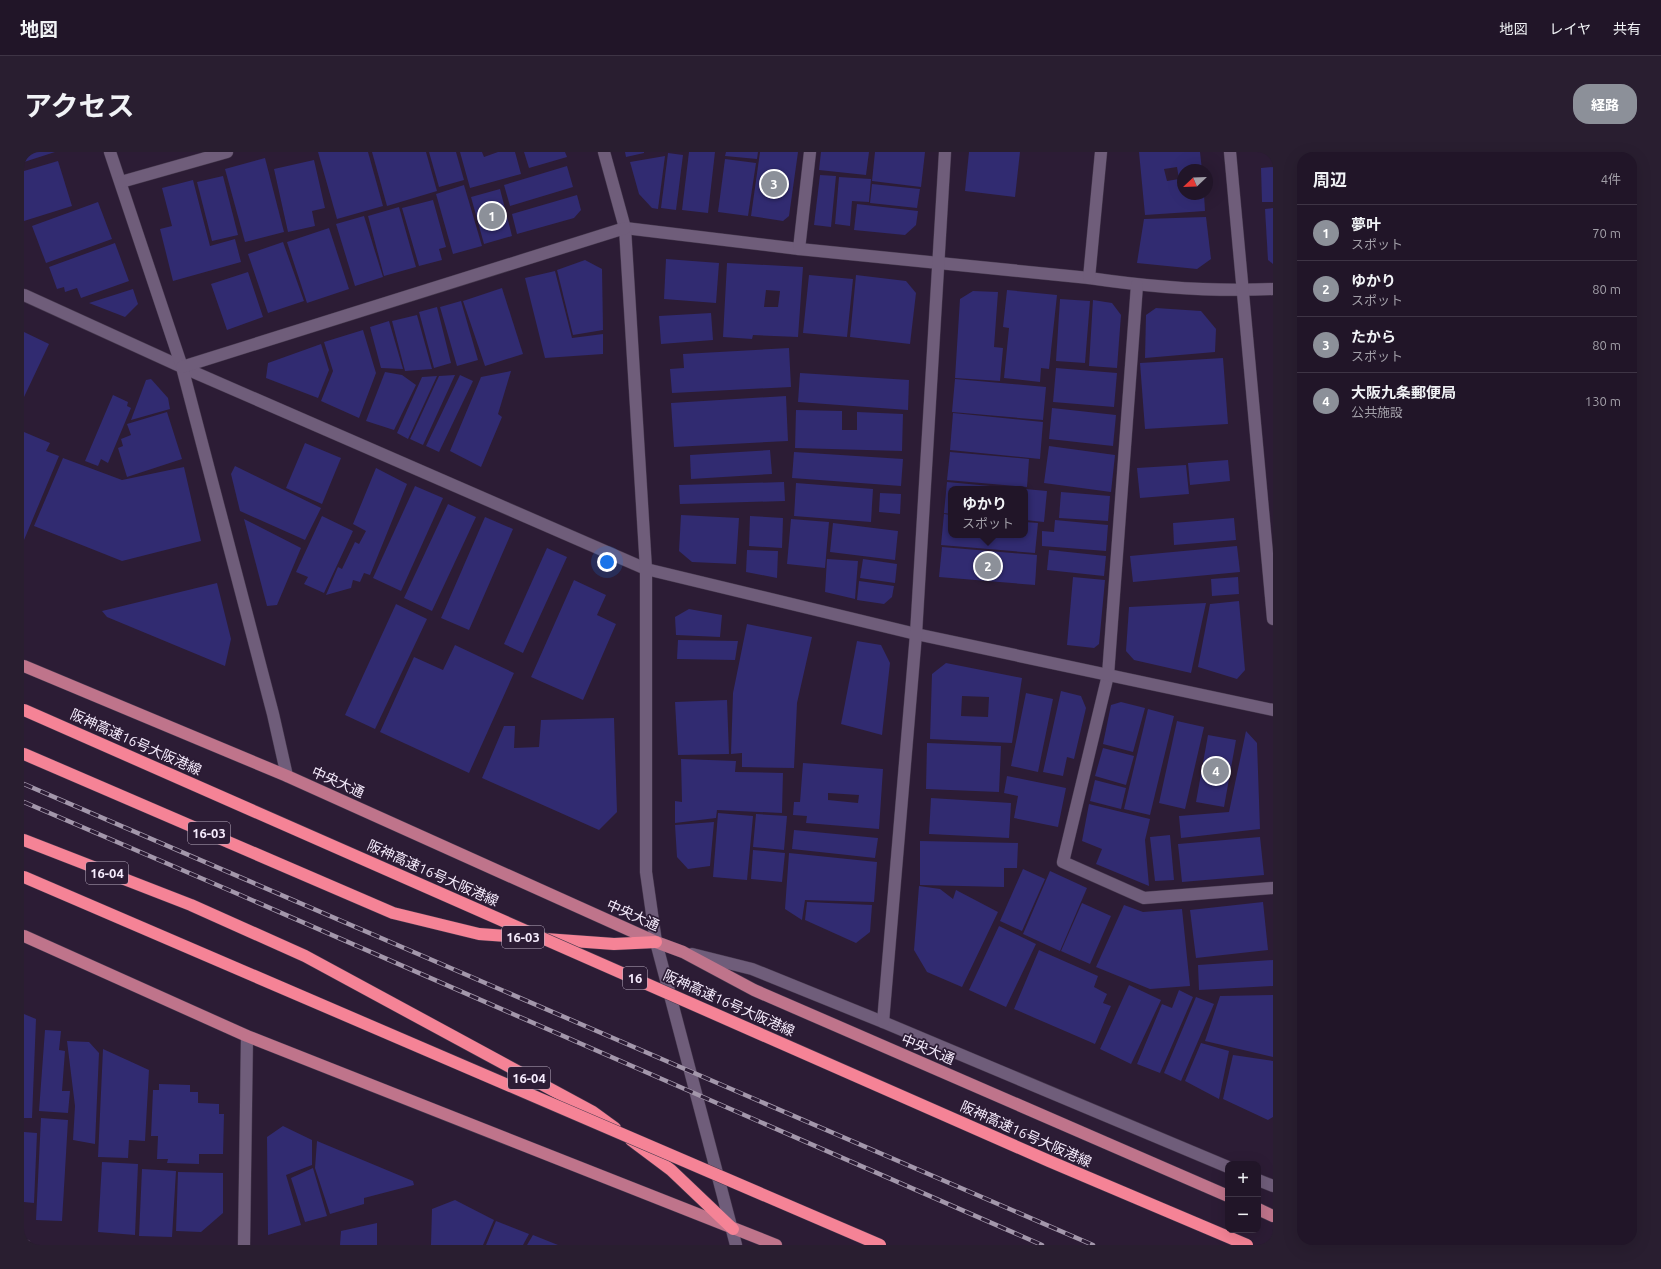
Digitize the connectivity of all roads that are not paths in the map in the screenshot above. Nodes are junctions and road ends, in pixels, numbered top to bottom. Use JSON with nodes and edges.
{"nodes":[{"id":1,"x":110,"y":152,"type":"edge"},
{"id":2,"x":227,"y":152,"type":"edge"},
{"id":3,"x":604,"y":152,"type":"edge"},
{"id":4,"x":810,"y":152,"type":"edge"},
{"id":5,"x":945,"y":152,"type":"edge"},
{"id":6,"x":1101,"y":152,"type":"edge"},
{"id":7,"x":1230,"y":152,"type":"edge"},
{"id":8,"x":121,"y":182,"type":"junction"},
{"id":9,"x":625,"y":228,"type":"junction"},
{"id":10,"x":799,"y":249,"type":"junction"},
{"id":11,"x":939,"y":263,"type":"junction"},
{"id":12,"x":1090,"y":278,"type":"junction"},
{"id":13,"x":1137,"y":285,"type":"junction"},
{"id":14,"x":1273,"y":289,"type":"edge"},
{"id":15,"x":1242,"y":290,"type":"junction"},
{"id":16,"x":24,"y":295,"type":"edge"},
{"id":17,"x":182,"y":367,"type":"junction"},
{"id":18,"x":646,"y":569,"type":"junction"},
{"id":19,"x":1273,"y":619,"type":"edge"},
{"id":20,"x":916,"y":634,"type":"junction"},
{"id":21,"x":24,"y":666,"type":"edge"},
{"id":22,"x":1108,"y":675,"type":"junction"},
{"id":23,"x":24,"y":710,"type":"edge"},
{"id":24,"x":1273,"y":710,"type":"edge"},
{"id":25,"x":24,"y":754,"type":"edge"},
{"id":26,"x":287,"y":776,"type":"junction"},
{"id":27,"x":24,"y":840,"type":"edge"},
{"id":28,"x":24,"y":877,"type":"edge"},
{"id":29,"x":1273,"y":888,"type":"edge"},
{"id":30,"x":24,"y":936,"type":"edge"},
{"id":31,"x":656,"y":942,"type":"junction"},
{"id":32,"x":683,"y":952,"type":"junction"},
{"id":33,"x":884,"y":1022,"type":"junction"},
{"id":34,"x":247,"y":1036,"type":"junction"},
{"id":35,"x":1225,"y":1166,"type":"edge"},
{"id":36,"x":1261,"y":1181,"type":"edge"},
{"id":37,"x":1273,"y":1186,"type":"edge"},
{"id":38,"x":1225,"y":1195,"type":"edge"},
{"id":39,"x":1261,"y":1210,"type":"edge"},
{"id":40,"x":1273,"y":1216,"type":"edge"},
{"id":41,"x":733,"y":1229,"type":"junction"},
{"id":42,"x":244,"y":1245,"type":"edge"},
{"id":43,"x":736,"y":1245,"type":"edge"},
{"id":44,"x":776,"y":1245,"type":"edge"},
{"id":45,"x":880,"y":1245,"type":"edge"},
{"id":46,"x":1248,"y":1245,"type":"edge"}],
"edges":[{"from":1,"to":8,"type":"street"},
{"from":2,"to":8,"type":"street"},
{"from":3,"to":9,"type":"street"},
{"from":4,"to":10,"type":"street"},
{"from":5,"to":11,"type":"street"},
{"from":6,"to":12,"type":"street"},
{"from":7,"to":15,"type":"street"},
{"from":8,"to":17,"type":"street"},
{"from":9,"to":10,"type":"street"},
{"from":9,"to":17,"type":"street"},
{"from":9,"to":18,"type":"street"},
{"from":10,"to":11,"type":"street"},
{"from":11,"to":12,"type":"street"},
{"from":11,"to":20,"type":"street"},
{"from":12,"to":13,"type":"street"},
{"from":13,"to":15,"type":"street"},
{"from":13,"to":22,"type":"street"},
{"from":14,"to":15,"type":"street"},
{"from":15,"to":19,"type":"street"},
{"from":16,"to":17,"type":"street"},
{"from":17,"to":18,"type":"street"},
{"from":17,"to":26,"type":"street"},
{"from":18,"to":20,"type":"street"},
{"from":18,"to":31,"type":"street"},
{"from":20,"to":22,"type":"street"},
{"from":20,"to":33,"type":"street"},
{"from":21,"to":26,"type":"main road","name":"中央大通"},
{"from":22,"to":24,"type":"street"},
{"from":22,"to":29,"type":"street"},
{"from":23,"to":46,"type":"highway","name":"阪神高速16号大阪港線","number":"16","bridge":true},
{"from":25,"to":31,"type":"highway","number":"16-03"},
{"from":26,"to":31,"type":"main road","name":"中央大通"},
{"from":27,"to":41,"type":"highway","number":"16-04"},
{"from":28,"to":45,"type":"highway","bridge":true},
{"from":30,"to":34,"type":"main road"},
{"from":31,"to":32,"type":"main road","name":"中央大通"},
{"from":31,"to":41,"type":"street"},
{"from":32,"to":33,"type":"street"},
{"from":32,"to":38,"type":"main road","name":"中央大通"},
{"from":33,"to":35,"type":"street"},
{"from":34,"to":41,"type":"main road"},
{"from":34,"to":42,"type":"street"},
{"from":36,"to":37,"type":"street"},
{"from":39,"to":40,"type":"main road"},
{"from":41,"to":43,"type":"street"},
{"from":41,"to":44,"type":"main road"}]}
